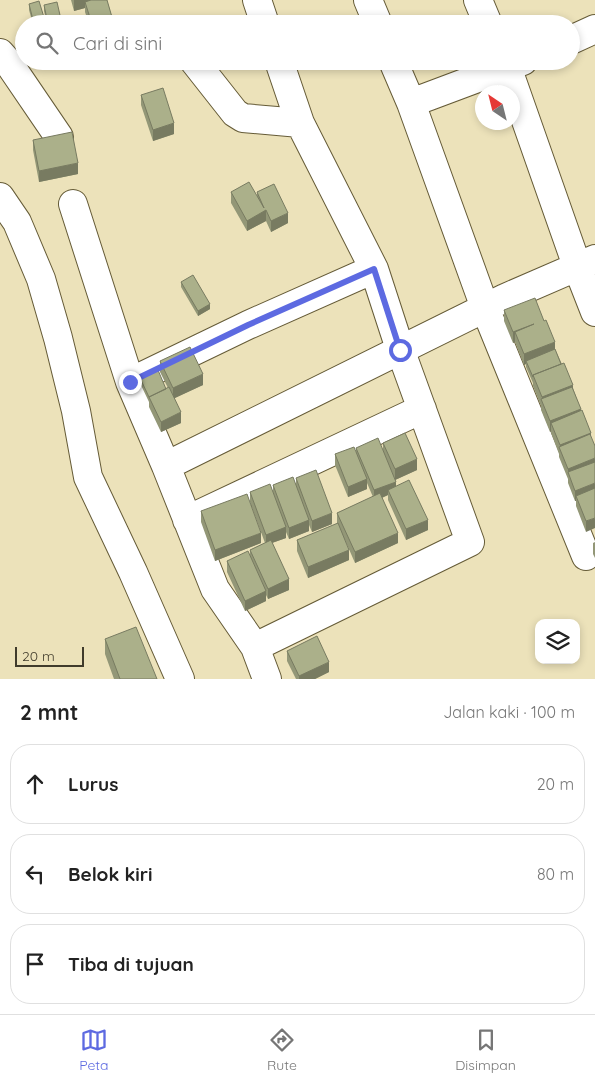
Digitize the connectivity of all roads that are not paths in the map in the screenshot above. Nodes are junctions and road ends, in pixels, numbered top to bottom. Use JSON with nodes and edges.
{"nodes":[{"id":1,"x":257,"y":0,"type":"edge"},
{"id":2,"x":368,"y":0,"type":"edge"},
{"id":3,"x":478,"y":0,"type":"edge"},
{"id":4,"x":262,"y":15,"type":"edge"},
{"id":5,"x":374,"y":15,"type":"edge"},
{"id":6,"x":484,"y":15,"type":"edge"},
{"id":7,"x":595,"y":29,"type":"edge"},
{"id":8,"x":580,"y":36,"type":"edge"},
{"id":9,"x":18,"y":70,"type":"edge"},
{"id":10,"x":201,"y":70,"type":"edge"},
{"id":11,"x":281,"y":70,"type":"edge"},
{"id":12,"x":397,"y":70,"type":"edge"},
{"id":13,"x":496,"y":70,"type":"edge"},
{"id":14,"x":514,"y":70,"type":"edge"},
{"id":15,"x":411,"y":103,"type":"junction"},
{"id":16,"x":300,"y":123,"type":"junction"},
{"id":17,"x":59,"y":137,"type":"edge"},
{"id":18,"x":0,"y":197,"type":"edge"},
{"id":19,"x":73,"y":204,"type":"dead end"},
{"id":20,"x":586,"y":263,"type":"edge"},
{"id":21,"x":374,"y":269,"type":"junction"},
{"id":22,"x":485,"y":308,"type":"junction"},
{"id":23,"x":595,"y":312,"type":"edge"},
{"id":24,"x":400,"y":350,"type":"junction"},
{"id":25,"x":130,"y":382,"type":"junction"},
{"id":26,"x":422,"y":410,"type":"junction"},
{"id":27,"x":166,"y":466,"type":"junction"},
{"id":28,"x":187,"y":520,"type":"junction"},
{"id":29,"x":586,"y":556,"type":"dead end"},
{"id":30,"x":254,"y":647,"type":"junction"},
{"id":31,"x":180,"y":679,"type":"edge"},
{"id":32,"x":267,"y":679,"type":"edge"}],
"edges":[{"from":1,"to":4,"type":"street"},
{"from":2,"to":5,"type":"street"},
{"from":3,"to":6,"type":"street"},
{"from":7,"to":8,"type":"street"},
{"from":9,"to":17,"type":"street"},
{"from":10,"to":16,"type":"street"},
{"from":11,"to":16,"type":"street"},
{"from":12,"to":15,"type":"street"},
{"from":13,"to":15,"type":"street"},
{"from":14,"to":20,"type":"street"},
{"from":15,"to":22,"type":"street"},
{"from":16,"to":21,"type":"street"},
{"from":18,"to":31,"type":"street"},
{"from":19,"to":25,"type":"street"},
{"from":20,"to":22,"type":"street"},
{"from":20,"to":23,"type":"street"},
{"from":21,"to":24,"type":"street"},
{"from":21,"to":25,"type":"street"},
{"from":22,"to":24,"type":"street"},
{"from":22,"to":29,"type":"street"},
{"from":24,"to":26,"type":"street"},
{"from":24,"to":27,"type":"street"},
{"from":25,"to":27,"type":"street"},
{"from":26,"to":28,"type":"street"},
{"from":26,"to":30,"type":"street"},
{"from":27,"to":28,"type":"street"},
{"from":28,"to":30,"type":"street"},
{"from":30,"to":32,"type":"street"}]}
